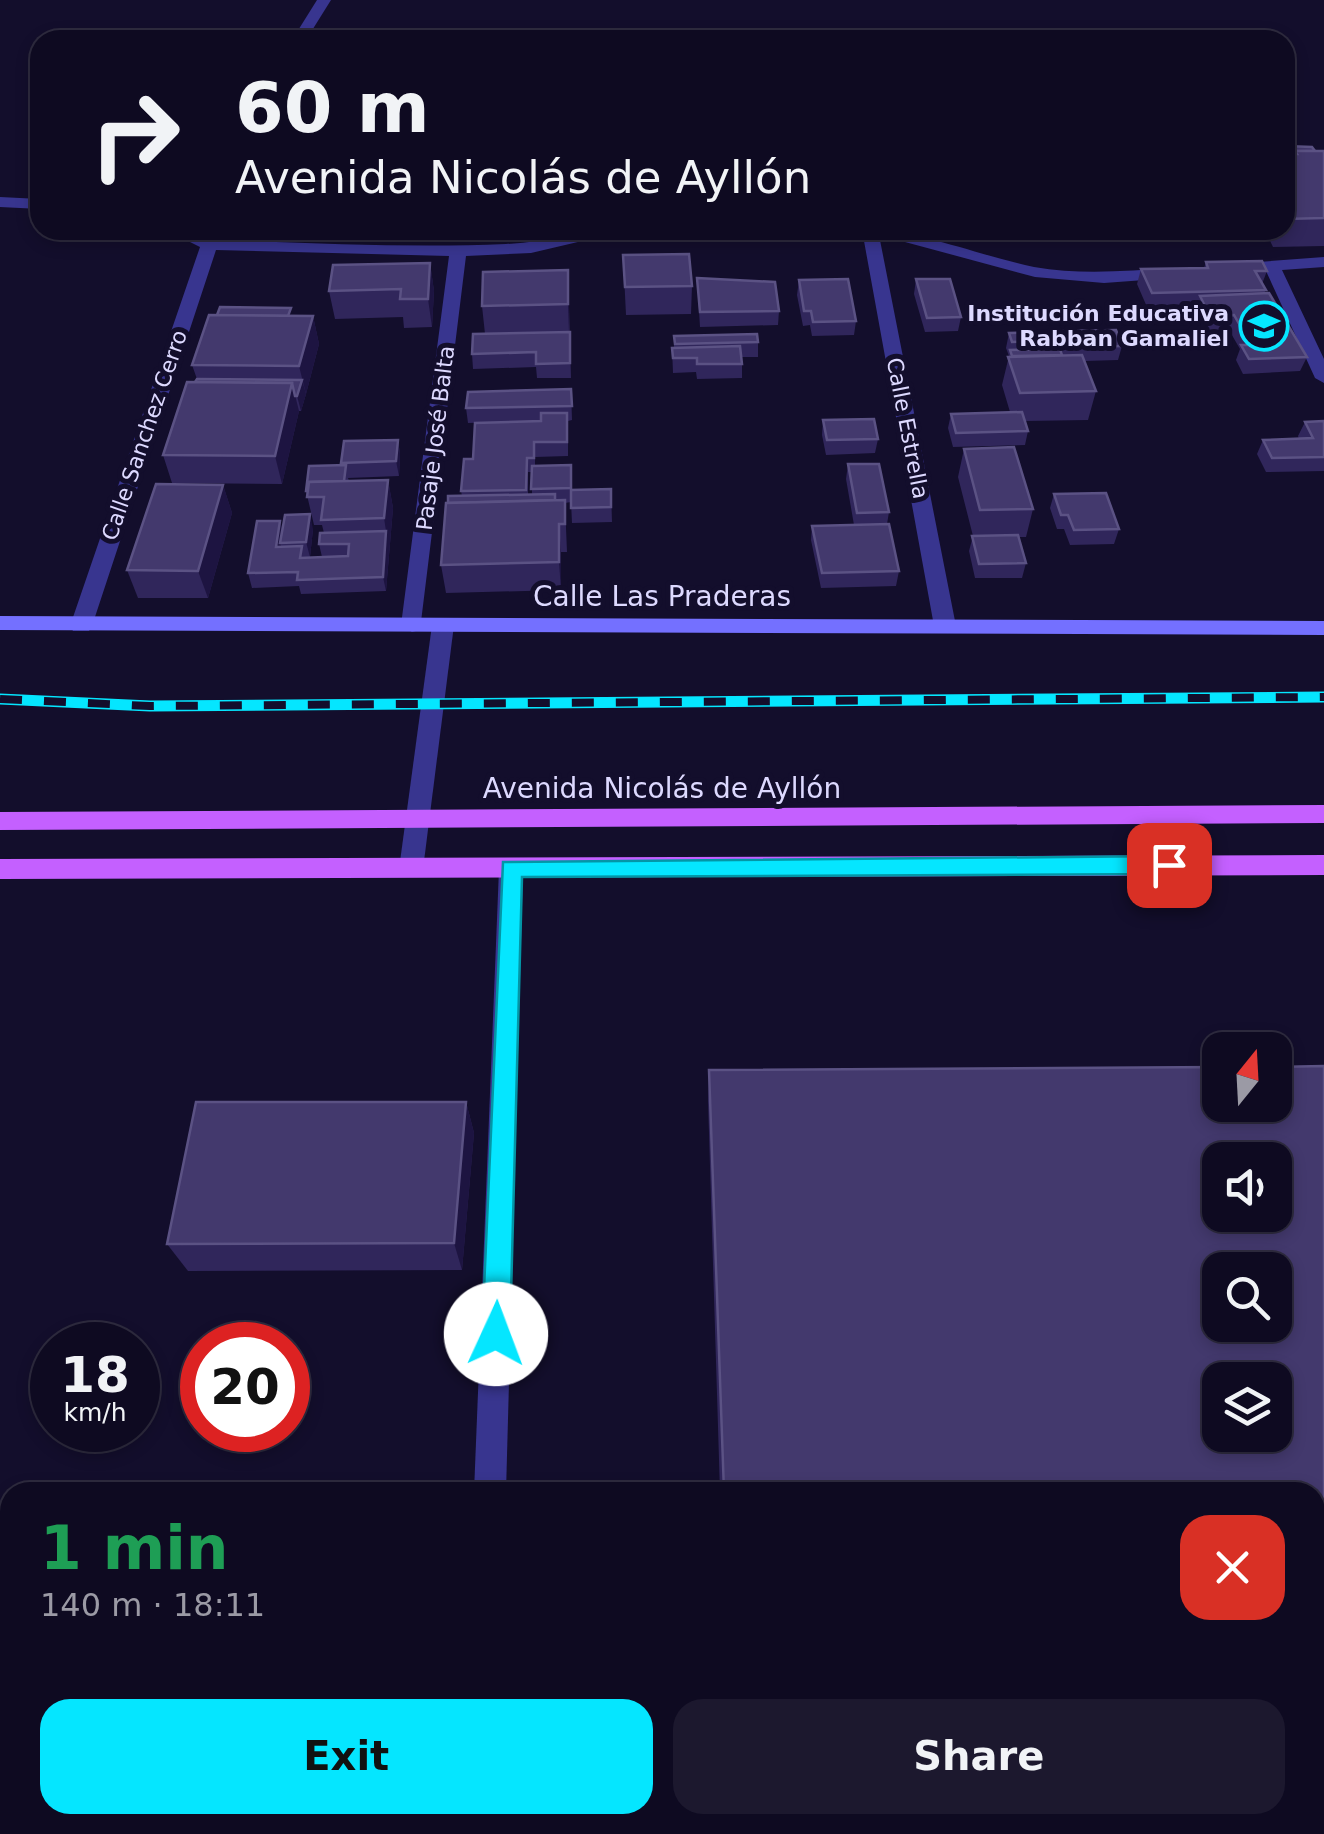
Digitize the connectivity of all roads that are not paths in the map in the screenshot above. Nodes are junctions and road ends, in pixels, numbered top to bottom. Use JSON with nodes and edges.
{"nodes":[{"id":1,"x":324,"y":0,"type":"edge"},
{"id":2,"x":306,"y":30,"type":"edge"},
{"id":3,"x":0,"y":202,"type":"edge"},
{"id":4,"x":30,"y":204,"type":"edge"},
{"id":5,"x":211,"y":240,"type":"edge"},
{"id":6,"x":261,"y":240,"type":"edge"},
{"id":7,"x":571,"y":240,"type":"edge"},
{"id":8,"x":872,"y":240,"type":"edge"},
{"id":9,"x":915,"y":240,"type":"edge"},
{"id":10,"x":458,"y":252,"type":"junction"},
{"id":11,"x":1324,"y":262,"type":"edge"},
{"id":12,"x":1272,"y":266,"type":"junction"},
{"id":13,"x":1324,"y":378,"type":"edge"},
{"id":14,"x":0,"y":624,"type":"edge"},
{"id":15,"x":412,"y":625,"type":"junction"},
{"id":16,"x":81,"y":626,"type":"junction"},
{"id":17,"x":443,"y":626,"type":"junction"},
{"id":18,"x":945,"y":626,"type":"junction"},
{"id":19,"x":1324,"y":628,"type":"edge"},
{"id":20,"x":1324,"y":814,"type":"edge"},
{"id":21,"x":418,"y":819,"type":"junction"},
{"id":22,"x":0,"y":821,"type":"edge"},
{"id":23,"x":1324,"y":864,"type":"edge"},
{"id":24,"x":0,"y":868,"type":"edge"},
{"id":25,"x":511,"y":868,"type":"junction"},
{"id":26,"x":411,"y":869,"type":"junction"},
{"id":27,"x":490,"y":1482,"type":"edge"}],
"edges":[{"from":1,"to":2,"type":"street"},
{"from":3,"to":4,"type":"street"},
{"from":5,"to":16,"type":"street","name":"Calle Sanchez Cerro"},
{"from":6,"to":10,"type":"street"},
{"from":7,"to":10,"type":"street"},
{"from":8,"to":18,"type":"street","name":"Calle Estrella"},
{"from":9,"to":12,"type":"street"},
{"from":10,"to":15,"type":"street","name":"Pasaje José Balta"},
{"from":11,"to":12,"type":"street"},
{"from":12,"to":13,"type":"street"},
{"from":14,"to":16,"type":"street","name":"Calle Las Praderas"},
{"from":15,"to":16,"type":"street","name":"Calle Las Praderas"},
{"from":15,"to":17,"type":"street","name":"Calle Las Praderas"},
{"from":17,"to":18,"type":"street","name":"Calle Las Praderas"},
{"from":17,"to":21,"type":"street"},
{"from":18,"to":19,"type":"street","name":"Calle Las Praderas"},
{"from":20,"to":21,"type":"main road","name":"Avenida Nicolás de Ayllón"},
{"from":21,"to":22,"type":"main road","name":"Avenida Nicolás de Ayllón"},
{"from":21,"to":26,"type":"street"},
{"from":23,"to":25,"type":"main road"},
{"from":24,"to":26,"type":"main road"},
{"from":25,"to":26,"type":"main road"},
{"from":25,"to":27,"type":"street"}]}
